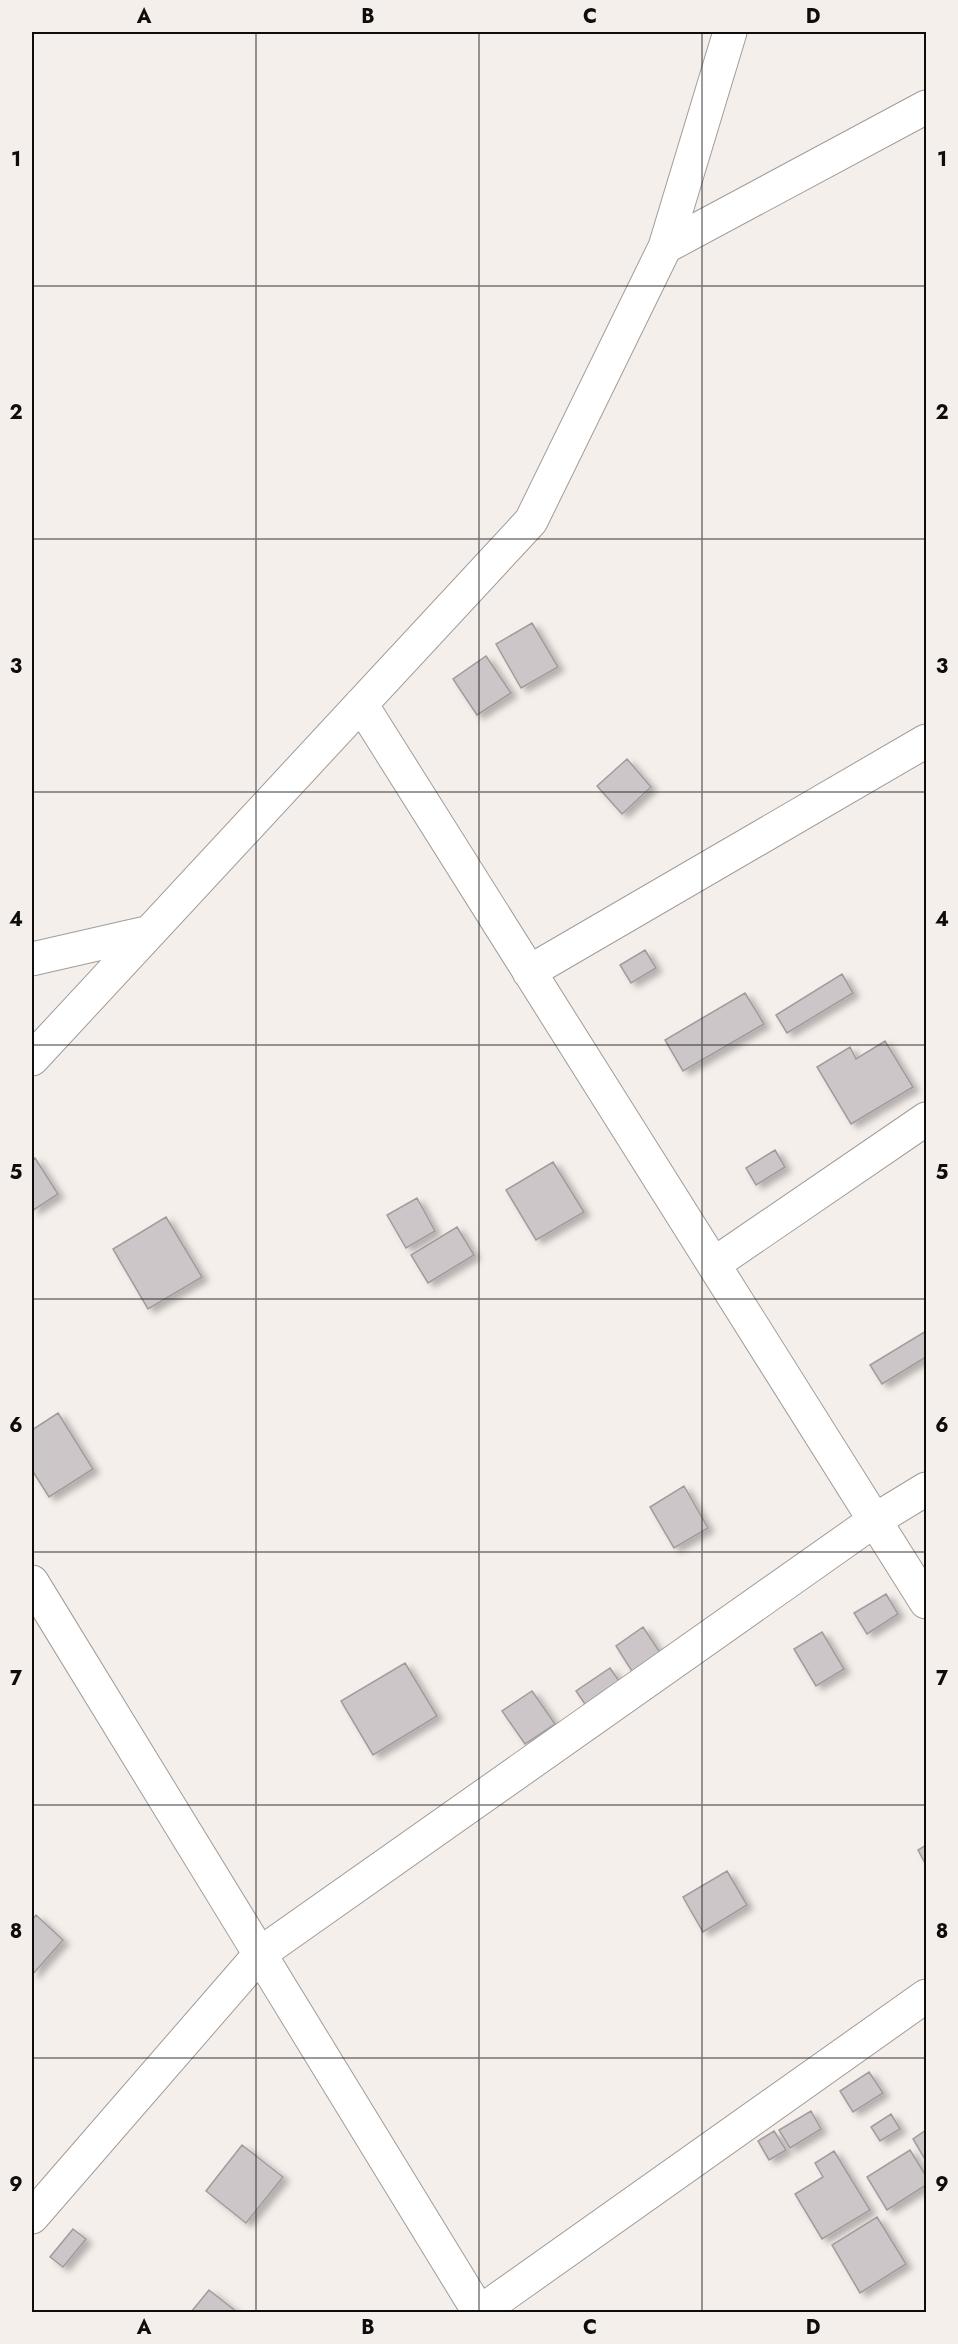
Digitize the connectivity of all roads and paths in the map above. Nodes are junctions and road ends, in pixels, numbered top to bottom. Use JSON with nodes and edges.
{"nodes":[{"id":1,"x":730,"y":32,"type":"edge"},
{"id":2,"x":927,"y":107,"type":"edge"},
{"id":3,"x":665,"y":247,"type":"junction"},
{"id":4,"x":361,"y":705,"type":"junction"},
{"id":5,"x":927,"y":741,"type":"edge"},
{"id":6,"x":150,"y":932,"type":"junction"},
{"id":7,"x":32,"y":959,"type":"edge"},
{"id":8,"x":529,"y":972,"type":"junction"},
{"id":9,"x":32,"y":1059,"type":"edge"},
{"id":10,"x":927,"y":1119,"type":"edge"},
{"id":11,"x":714,"y":1264,"type":"junction"},
{"id":12,"x":927,"y":1489,"type":"edge"},
{"id":13,"x":875,"y":1520,"type":"junction"},
{"id":14,"x":32,"y":1582,"type":"edge"},
{"id":15,"x":927,"y":1602,"type":"edge"},
{"id":16,"x":261,"y":1953,"type":"junction"},
{"id":17,"x":927,"y":1996,"type":"edge"},
{"id":18,"x":32,"y":2217,"type":"edge"},
{"id":19,"x":480,"y":2313,"type":"edge"}],
"edges":[{"from":1,"to":3,"type":"street"},
{"from":2,"to":3,"type":"street"},
{"from":3,"to":4,"type":"street"},
{"from":4,"to":6,"type":"street"},
{"from":4,"to":8,"type":"street"},
{"from":5,"to":8,"type":"street"},
{"from":6,"to":7,"type":"street"},
{"from":6,"to":9,"type":"street"},
{"from":8,"to":11,"type":"street"},
{"from":10,"to":11,"type":"street"},
{"from":11,"to":13,"type":"street"},
{"from":12,"to":13,"type":"street"},
{"from":13,"to":15,"type":"street"},
{"from":13,"to":16,"type":"street"},
{"from":14,"to":16,"type":"street"},
{"from":16,"to":18,"type":"street"},
{"from":16,"to":19,"type":"street"},
{"from":17,"to":19,"type":"street"}]}
